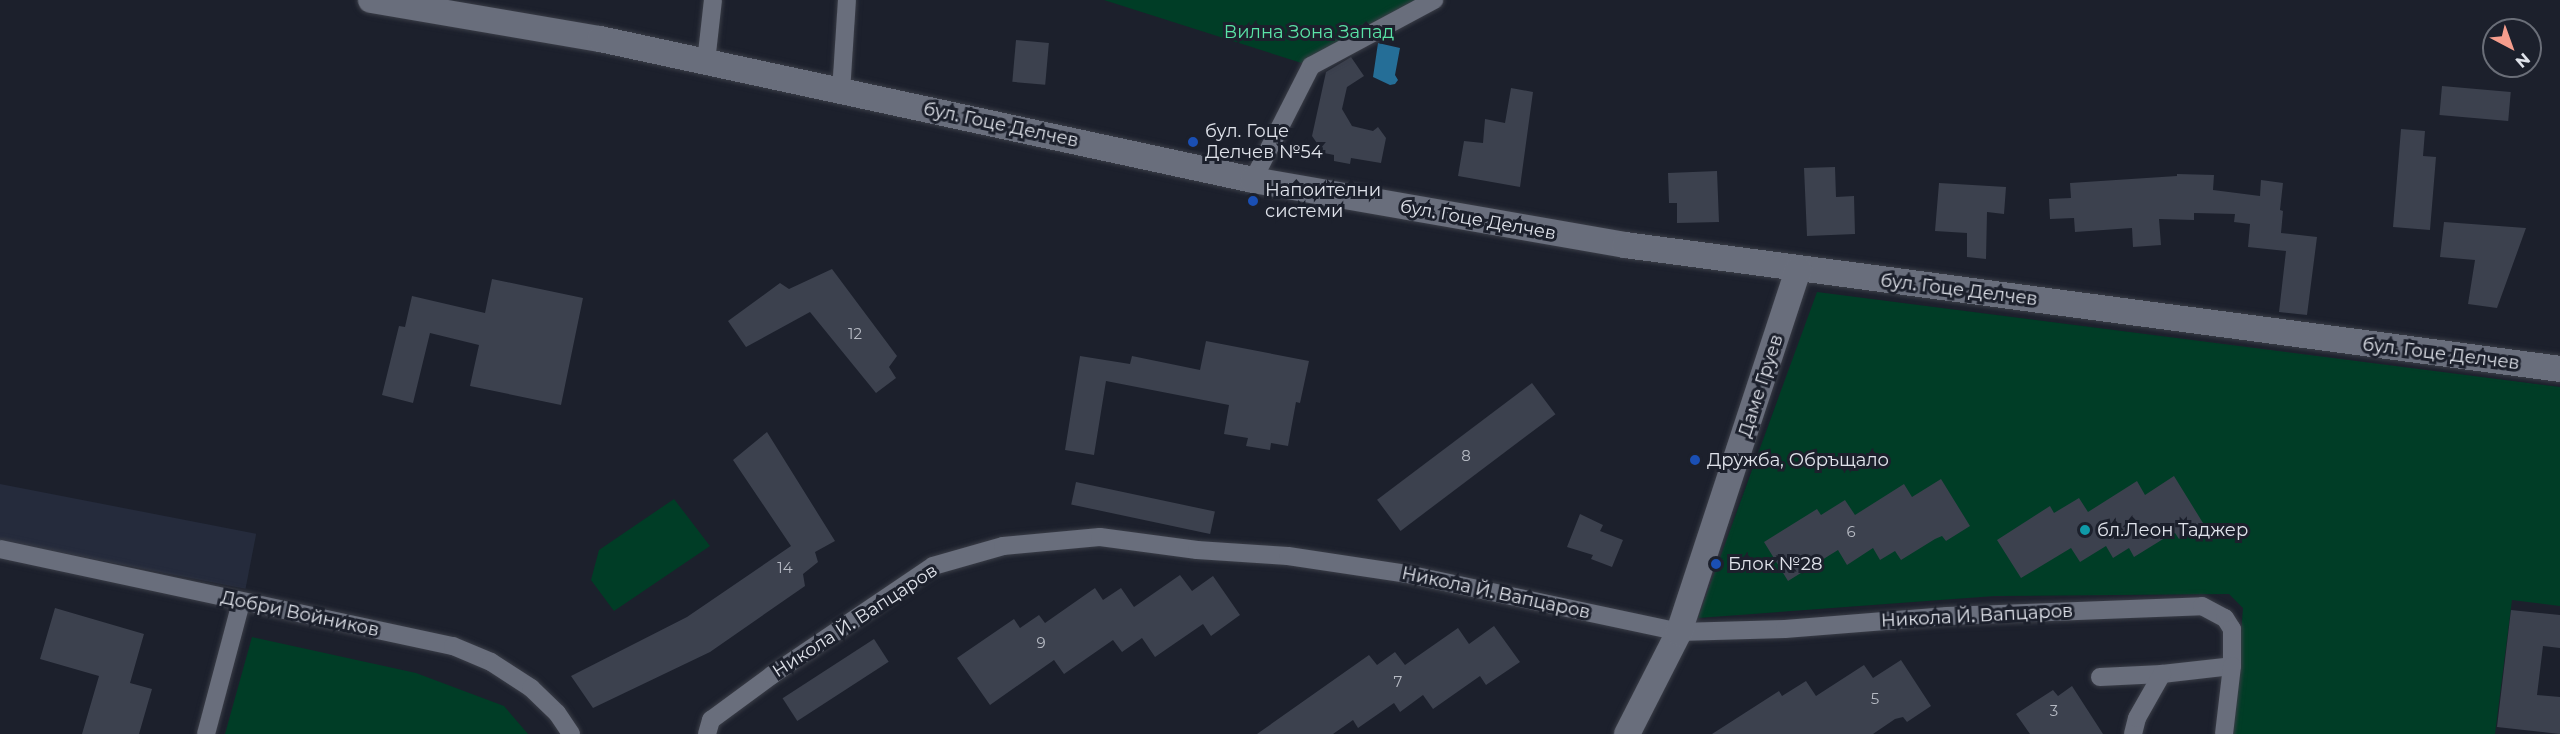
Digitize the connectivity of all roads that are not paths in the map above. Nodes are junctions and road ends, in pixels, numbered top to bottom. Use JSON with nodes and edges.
{"nodes":[{"id":1,"x":371,"y":0,"type":"edge"},
{"id":2,"x":713,"y":0,"type":"edge"},
{"id":3,"x":847,"y":0,"type":"edge"},
{"id":4,"x":1434,"y":0,"type":"edge"},
{"id":5,"x":706,"y":62,"type":"junction"},
{"id":6,"x":841,"y":92,"type":"junction"},
{"id":7,"x":1253,"y":180,"type":"junction"},
{"id":8,"x":1798,"y":269,"type":"junction"},
{"id":9,"x":2560,"y":369,"type":"edge"},
{"id":10,"x":0,"y":549,"type":"edge"},
{"id":11,"x":241,"y":602,"type":"junction"},
{"id":12,"x":1679,"y":632,"type":"junction"},
{"id":13,"x":2232,"y":666,"type":"junction"},
{"id":14,"x":2162,"y":674,"type":"junction"},
{"id":15,"x":2100,"y":677,"type":"dead end"},
{"id":16,"x":206,"y":734,"type":"edge"},
{"id":17,"x":571,"y":734,"type":"edge"},
{"id":18,"x":707,"y":734,"type":"edge"},
{"id":19,"x":1627,"y":734,"type":"edge"},
{"id":20,"x":2133,"y":734,"type":"edge"},
{"id":21,"x":2224,"y":734,"type":"edge"}],
"edges":[{"from":1,"to":5,"type":"main road","name":"бул. Гоце Делчев"},
{"from":2,"to":5,"type":"street"},
{"from":3,"to":6,"type":"street"},
{"from":4,"to":7,"type":"street"},
{"from":5,"to":6,"type":"main road","name":"бул. Гоце Делчев"},
{"from":6,"to":7,"type":"main road","name":"бул. Гоце Делчев"},
{"from":7,"to":8,"type":"main road","name":"бул. Гоце Делчев"},
{"from":8,"to":9,"type":"main road","name":"бул. Гоце Делчев"},
{"from":8,"to":12,"type":"main road","name":"Даме Груев"},
{"from":10,"to":11,"type":"street","name":"Добри Войников"},
{"from":11,"to":16,"type":"street"},
{"from":11,"to":17,"type":"street","name":"Добри Войников"},
{"from":12,"to":13,"type":"street","name":"Никола Й. Вапцаров"},
{"from":12,"to":18,"type":"street","name":"Никола Й. Вапцаров"},
{"from":12,"to":19,"type":"main road","name":"Даме Груев"},
{"from":13,"to":14,"type":"street"},
{"from":13,"to":21,"type":"street","name":"Никола Й. Вапцаров"},
{"from":14,"to":15,"type":"street"},
{"from":14,"to":20,"type":"street"}]}
